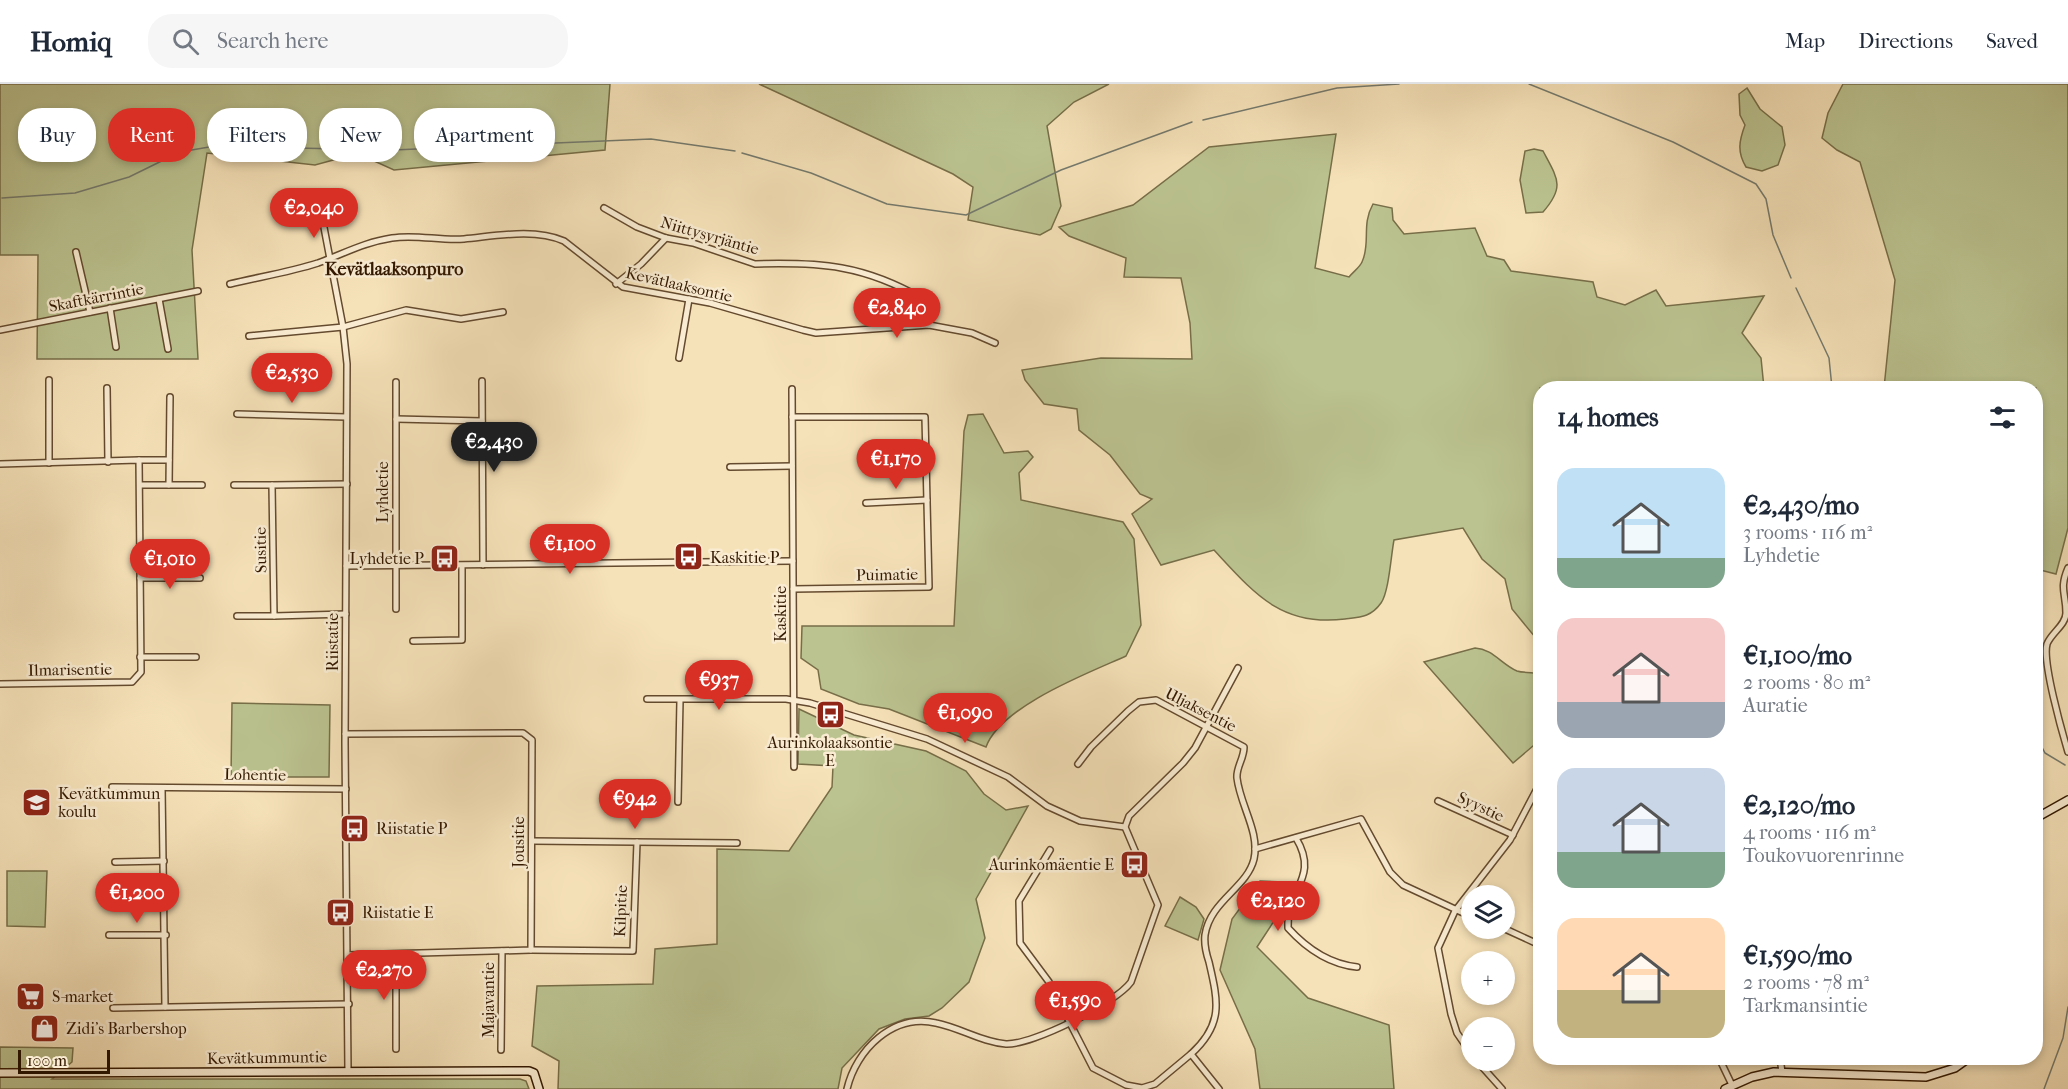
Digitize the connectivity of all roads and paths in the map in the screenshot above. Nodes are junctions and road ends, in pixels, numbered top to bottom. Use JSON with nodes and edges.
{"nodes":[{"id":1,"x":604,"y":208,"type":"dead end"},
{"id":2,"x":322,"y":217,"type":"dead end"},
{"id":3,"x":666,"y":238,"type":"junction"},
{"id":4,"x":76,"y":252,"type":"dead end"},
{"id":5,"x":330,"y":257,"type":"junction"},
{"id":6,"x":230,"y":284,"type":"dead end"},
{"id":7,"x":616,"y":284,"type":"junction"},
{"id":8,"x":198,"y":291,"type":"dead end"},
{"id":9,"x":159,"y":299,"type":"junction"},
{"id":10,"x":689,"y":299,"type":"junction"},
{"id":11,"x":110,"y":308,"type":"junction"},
{"id":12,"x":90,"y":312,"type":"junction"},
{"id":13,"x":503,"y":312,"type":"dead end"},
{"id":14,"x":930,"y":325,"type":"junction"},
{"id":15,"x":343,"y":327,"type":"junction"},
{"id":16,"x":0,"y":330,"type":"edge"},
{"id":17,"x":249,"y":336,"type":"dead end"},
{"id":18,"x":995,"y":343,"type":"dead end"},
{"id":19,"x":116,"y":346,"type":"dead end"},
{"id":20,"x":168,"y":349,"type":"dead end"},
{"id":21,"x":679,"y":358,"type":"dead end"},
{"id":22,"x":49,"y":380,"type":"dead end"},
{"id":23,"x":482,"y":381,"type":"dead end"},
{"id":24,"x":396,"y":382,"type":"dead end"},
{"id":25,"x":107,"y":388,"type":"dead end"},
{"id":26,"x":792,"y":389,"type":"dead end"},
{"id":27,"x":170,"y":397,"type":"dead end"},
{"id":28,"x":237,"y":414,"type":"dead end"},
{"id":29,"x":346,"y":417,"type":"junction"},
{"id":30,"x":792,"y":417,"type":"junction"},
{"id":31,"x":396,"y":419,"type":"junction"},
{"id":32,"x":482,"y":421,"type":"junction"},
{"id":33,"x":140,"y":460,"type":"junction"},
{"id":34,"x":170,"y":460,"type":"junction"},
{"id":35,"x":108,"y":462,"type":"junction"},
{"id":36,"x":49,"y":463,"type":"junction"},
{"id":37,"x":0,"y":464,"type":"edge"},
{"id":38,"x":792,"y":466,"type":"junction"},
{"id":39,"x":730,"y":467,"type":"dead end"},
{"id":40,"x":346,"y":484,"type":"junction"},
{"id":41,"x":140,"y":485,"type":"junction"},
{"id":42,"x":169,"y":485,"type":"junction"},
{"id":43,"x":202,"y":485,"type":"dead end"},
{"id":44,"x":234,"y":485,"type":"dead end"},
{"id":45,"x":272,"y":485,"type":"junction"},
{"id":46,"x":927,"y":500,"type":"junction"},
{"id":47,"x":866,"y":502,"type":"dead end"},
{"id":48,"x":794,"y":561,"type":"junction"},
{"id":49,"x":396,"y":565,"type":"junction"},
{"id":50,"x":483,"y":565,"type":"junction"},
{"id":51,"x":346,"y":566,"type":"junction"},
{"id":52,"x":462,"y":566,"type":"junction"},
{"id":53,"x":2068,"y":568,"type":"edge"},
{"id":54,"x":140,"y":578,"type":"junction"},
{"id":55,"x":200,"y":578,"type":"dead end"},
{"id":56,"x":794,"y":589,"type":"junction"},
{"id":57,"x":396,"y":609,"type":"dead end"},
{"id":58,"x":346,"y":614,"type":"junction"},
{"id":59,"x":237,"y":616,"type":"dead end"},
{"id":60,"x":274,"y":616,"type":"junction"},
{"id":61,"x":413,"y":641,"type":"dead end"},
{"id":62,"x":140,"y":657,"type":"junction"},
{"id":63,"x":196,"y":657,"type":"dead end"},
{"id":64,"x":1238,"y":668,"type":"dead end"},
{"id":65,"x":0,"y":684,"type":"edge"},
{"id":66,"x":647,"y":699,"type":"dead end"},
{"id":67,"x":680,"y":700,"type":"junction"},
{"id":68,"x":793,"y":700,"type":"junction"},
{"id":69,"x":1208,"y":728,"type":"junction"},
{"id":70,"x":345,"y":734,"type":"junction"},
{"id":71,"x":2068,"y":752,"type":"edge"},
{"id":72,"x":1078,"y":764,"type":"dead end"},
{"id":73,"x":794,"y":767,"type":"dead end"},
{"id":74,"x":112,"y":788,"type":"dead end"},
{"id":75,"x":162,"y":788,"type":"junction"},
{"id":76,"x":346,"y":789,"type":"junction"},
{"id":77,"x":1533,"y":797,"type":"edge"},
{"id":78,"x":2068,"y":800,"type":"edge"},
{"id":79,"x":1438,"y":801,"type":"dead end"},
{"id":80,"x":678,"y":802,"type":"dead end"},
{"id":81,"x":2043,"y":814,"type":"edge"},
{"id":82,"x":1125,"y":827,"type":"junction"},
{"id":83,"x":1513,"y":836,"type":"junction"},
{"id":84,"x":1296,"y":838,"type":"junction"},
{"id":85,"x":532,"y":841,"type":"junction"},
{"id":86,"x":637,"y":842,"type":"junction"},
{"id":87,"x":737,"y":843,"type":"dead end"},
{"id":88,"x":1255,"y":849,"type":"junction"},
{"id":89,"x":1050,"y":850,"type":"dead end"},
{"id":90,"x":164,"y":861,"type":"junction"},
{"id":91,"x":115,"y":862,"type":"dead end"},
{"id":92,"x":1455,"y":911,"type":"junction"},
{"id":93,"x":1461,"y":913,"type":"edge"},
{"id":94,"x":1515,"y":934,"type":"edge"},
{"id":95,"x":109,"y":935,"type":"dead end"},
{"id":96,"x":166,"y":935,"type":"junction"},
{"id":97,"x":1533,"y":942,"type":"edge"},
{"id":98,"x":531,"y":950,"type":"junction"},
{"id":99,"x":502,"y":951,"type":"junction"},
{"id":100,"x":396,"y":954,"type":"junction"},
{"id":101,"x":348,"y":955,"type":"junction"},
{"id":102,"x":1357,"y":968,"type":"dead end"},
{"id":103,"x":349,"y":1004,"type":"junction"},
{"id":104,"x":165,"y":1007,"type":"junction"},
{"id":105,"x":113,"y":1008,"type":"dead end"},
{"id":106,"x":1070,"y":1022,"type":"junction"},
{"id":107,"x":1461,"y":1039,"type":"edge"},
{"id":108,"x":396,"y":1049,"type":"dead end"},
{"id":109,"x":501,"y":1050,"type":"dead end"},
{"id":110,"x":1191,"y":1054,"type":"junction"},
{"id":111,"x":1721,"y":1065,"type":"edge"},
{"id":112,"x":1781,"y":1065,"type":"edge"},
{"id":113,"x":1959,"y":1065,"type":"edge"},
{"id":114,"x":348,"y":1070,"type":"junction"},
{"id":115,"x":1486,"y":1071,"type":"edge"},
{"id":116,"x":1782,"y":1072,"type":"junction"},
{"id":117,"x":0,"y":1073,"type":"edge"},
{"id":118,"x":1126,"y":1087,"type":"edge"},
{"id":119,"x":1728,"y":1087,"type":"edge"},
{"id":120,"x":539,"y":1089,"type":"edge"},
{"id":121,"x":847,"y":1089,"type":"edge"},
{"id":122,"x":1219,"y":1089,"type":"edge"},
{"id":123,"x":1502,"y":1089,"type":"edge"}],
"edges":[{"from":1,"to":3,"type":"street","name":"Niittysyrjäntie"},
{"from":2,"to":5,"type":"street","name":"Riistatie"},
{"from":3,"to":7,"type":"street"},
{"from":3,"to":14,"type":"street","name":"Niittysyrjäntie"},
{"from":4,"to":12,"type":"street"},
{"from":5,"to":6,"type":"street","name":"Kevätlaaksontie"},
{"from":5,"to":7,"type":"street","name":"Kevätlaaksontie"},
{"from":5,"to":15,"type":"street","name":"Riistatie"},
{"from":7,"to":10,"type":"street","name":"Kevätlaaksontie"},
{"from":8,"to":9,"type":"street","name":"Skaftkärrintie"},
{"from":9,"to":11,"type":"street","name":"Skaftkärrintie"},
{"from":9,"to":20,"type":"street"},
{"from":10,"to":14,"type":"street","name":"Kevätlaaksontie"},
{"from":10,"to":21,"type":"street"},
{"from":11,"to":12,"type":"street","name":"Skaftkärrintie"},
{"from":11,"to":19,"type":"street"},
{"from":12,"to":16,"type":"street","name":"Skaftkärrintie"},
{"from":13,"to":15,"type":"street"},
{"from":14,"to":18,"type":"street","name":"Kevätlaaksontie"},
{"from":15,"to":17,"type":"street"},
{"from":15,"to":29,"type":"street","name":"Riistatie"},
{"from":22,"to":36,"type":"street"},
{"from":23,"to":32,"type":"street"},
{"from":24,"to":31,"type":"street","name":"Lyhdetie"},
{"from":25,"to":35,"type":"street"},
{"from":26,"to":30,"type":"street","name":"Kaskitie"},
{"from":27,"to":34,"type":"street"},
{"from":28,"to":29,"type":"street"},
{"from":29,"to":40,"type":"street","name":"Riistatie"},
{"from":30,"to":38,"type":"street","name":"Kaskitie"},
{"from":30,"to":46,"type":"street","name":"Puimatie"},
{"from":31,"to":32,"type":"street"},
{"from":31,"to":49,"type":"street","name":"Lyhdetie"},
{"from":32,"to":50,"type":"street"},
{"from":33,"to":34,"type":"street"},
{"from":33,"to":35,"type":"street"},
{"from":33,"to":41,"type":"street","name":"Ilmarisentie"},
{"from":34,"to":42,"type":"street"},
{"from":35,"to":36,"type":"street"},
{"from":36,"to":37,"type":"street"},
{"from":38,"to":39,"type":"street"},
{"from":38,"to":48,"type":"street","name":"Kaskitie"},
{"from":40,"to":45,"type":"street"},
{"from":40,"to":51,"type":"street","name":"Riistatie"},
{"from":41,"to":42,"type":"street"},
{"from":41,"to":54,"type":"street","name":"Ilmarisentie"},
{"from":42,"to":43,"type":"street"},
{"from":44,"to":45,"type":"street"},
{"from":45,"to":60,"type":"street","name":"Susitie"},
{"from":46,"to":47,"type":"street"},
{"from":46,"to":56,"type":"street","name":"Puimatie"},
{"from":48,"to":50,"type":"street"},
{"from":48,"to":56,"type":"street","name":"Kaskitie"},
{"from":49,"to":51,"type":"street"},
{"from":49,"to":52,"type":"street"},
{"from":49,"to":57,"type":"street","name":"Lyhdetie"},
{"from":50,"to":52,"type":"street"},
{"from":51,"to":58,"type":"street","name":"Riistatie"},
{"from":52,"to":61,"type":"street"},
{"from":53,"to":71,"type":"street"},
{"from":54,"to":55,"type":"street"},
{"from":54,"to":62,"type":"street","name":"Ilmarisentie"},
{"from":56,"to":68,"type":"street","name":"Kaskitie"},
{"from":58,"to":60,"type":"street"},
{"from":58,"to":70,"type":"street","name":"Riistatie"},
{"from":59,"to":60,"type":"street"},
{"from":62,"to":63,"type":"street"},
{"from":62,"to":65,"type":"street","name":"Ilmarisentie"},
{"from":64,"to":69,"type":"street"},
{"from":66,"to":67,"type":"street"},
{"from":67,"to":68,"type":"street"},
{"from":67,"to":80,"type":"street"},
{"from":68,"to":73,"type":"street","name":"Kaskitie"},
{"from":68,"to":82,"type":"street"},
{"from":69,"to":72,"type":"street","name":"Uljaksentie"},
{"from":69,"to":82,"type":"street"},
{"from":69,"to":88,"type":"street","name":"Uljaksentie"},
{"from":70,"to":76,"type":"street","name":"Riistatie"},
{"from":70,"to":85,"type":"street","name":"Jousitie"},
{"from":74,"to":75,"type":"street","name":"Lohentie"},
{"from":75,"to":76,"type":"street","name":"Lohentie"},
{"from":75,"to":90,"type":"street"},
{"from":76,"to":101,"type":"street","name":"Riistatie"},
{"from":77,"to":83,"type":"street"},
{"from":78,"to":81,"type":"street"},
{"from":79,"to":83,"type":"street","name":"Syystie"},
{"from":82,"to":106,"type":"street"},
{"from":83,"to":92,"type":"street"},
{"from":84,"to":88,"type":"street"},
{"from":84,"to":92,"type":"street"},
{"from":84,"to":102,"type":"street"},
{"from":85,"to":86,"type":"street"},
{"from":85,"to":98,"type":"street","name":"Jousitie"},
{"from":86,"to":87,"type":"street"},
{"from":86,"to":98,"type":"street","name":"Kilpitie"},
{"from":88,"to":110,"type":"street"},
{"from":89,"to":106,"type":"street"},
{"from":90,"to":91,"type":"street"},
{"from":90,"to":96,"type":"street"},
{"from":92,"to":93,"type":"street"},
{"from":92,"to":107,"type":"street"},
{"from":94,"to":97,"type":"street"},
{"from":95,"to":96,"type":"street"},
{"from":96,"to":104,"type":"street"},
{"from":98,"to":99,"type":"street"},
{"from":99,"to":100,"type":"street"},
{"from":99,"to":109,"type":"street","name":"Majavantie"},
{"from":100,"to":101,"type":"street"},
{"from":100,"to":108,"type":"street"},
{"from":101,"to":103,"type":"street","name":"Riistatie"},
{"from":103,"to":104,"type":"street"},
{"from":103,"to":114,"type":"street","name":"Riistatie"},
{"from":104,"to":105,"type":"street"},
{"from":106,"to":118,"type":"street"},
{"from":106,"to":121,"type":"street"},
{"from":110,"to":118,"type":"street"},
{"from":110,"to":122,"type":"street"},
{"from":111,"to":119,"type":"street"},
{"from":112,"to":116,"type":"street"},
{"from":113,"to":116,"type":"street"},
{"from":114,"to":117,"type":"street","name":"Kevätkummuntie"},
{"from":114,"to":120,"type":"street","name":"Kevätkummuntie"},
{"from":115,"to":123,"type":"street"},
{"from":116,"to":119,"type":"street"}]}
